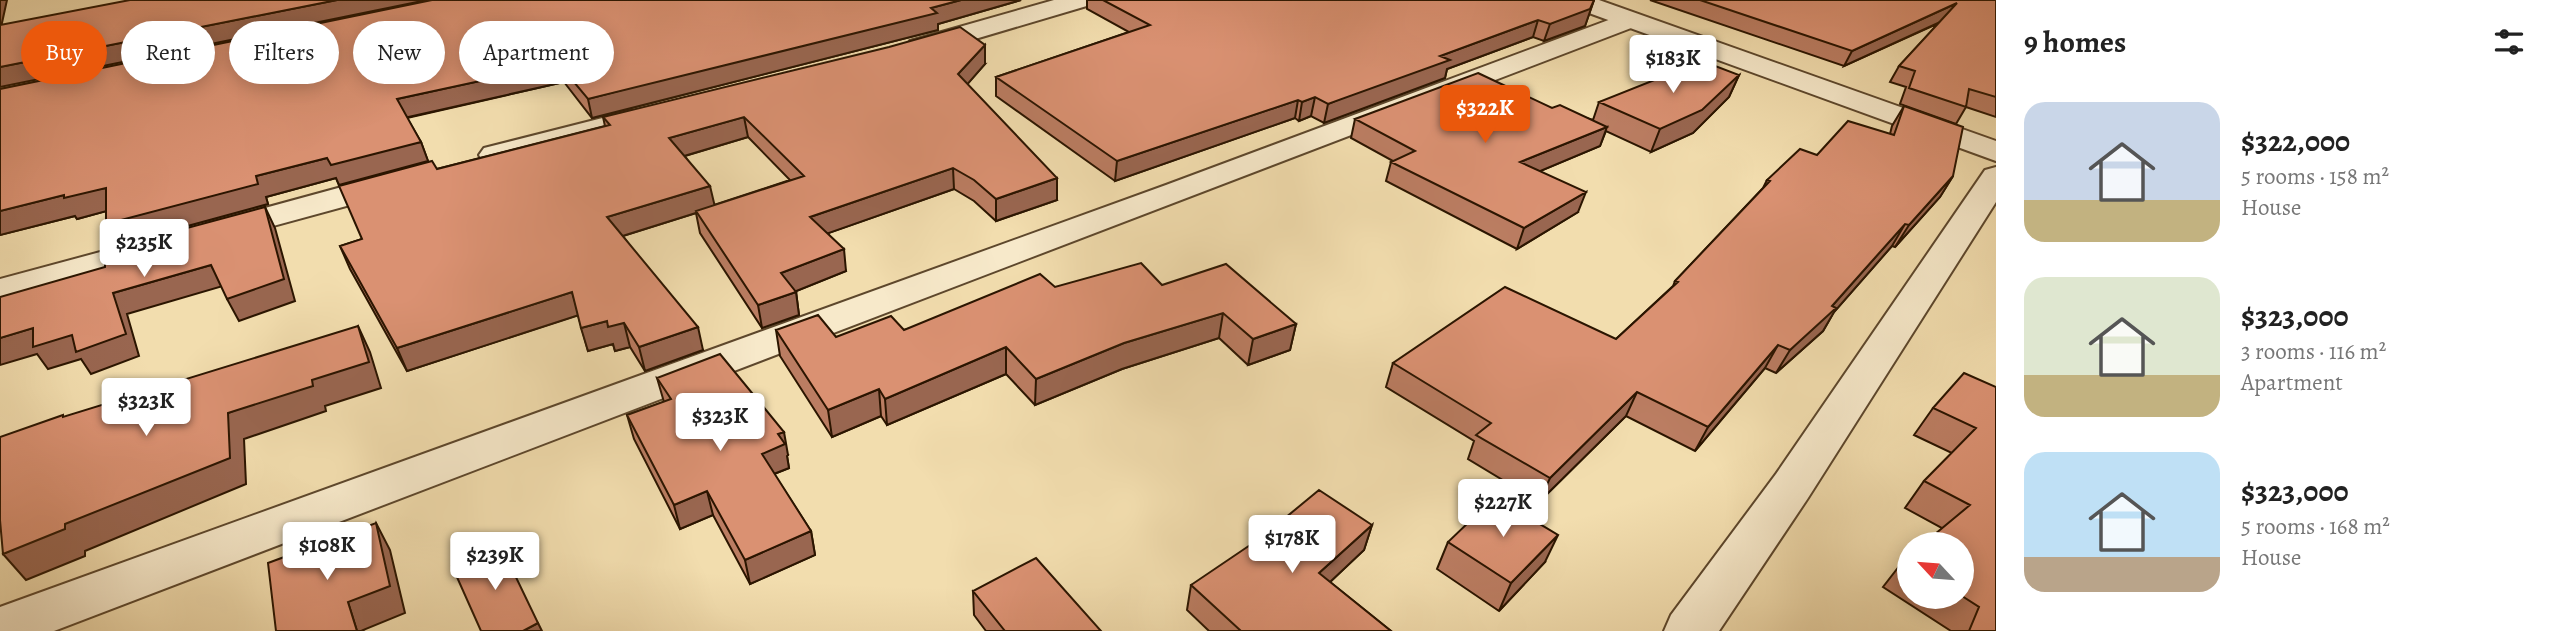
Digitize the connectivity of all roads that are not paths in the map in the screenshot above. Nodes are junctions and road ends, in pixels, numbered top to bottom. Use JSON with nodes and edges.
{"nodes":[{"id":1,"x":1082,"y":0,"type":"edge"},
{"id":2,"x":1576,"y":0,"type":"edge"},
{"id":3,"x":1630,"y":20,"type":"junction"},
{"id":4,"x":894,"y":54,"type":"edge"},
{"id":5,"x":652,"y":114,"type":"edge"},
{"id":6,"x":1996,"y":152,"type":"edge"},
{"id":7,"x":465,"y":163,"type":"edge"},
{"id":8,"x":425,"y":174,"type":"edge"},
{"id":9,"x":1996,"y":177,"type":"edge"},
{"id":10,"x":0,"y":290,"type":"edge"},
{"id":11,"x":0,"y":629,"type":"edge"},
{"id":12,"x":1690,"y":631,"type":"edge"}],
"edges":[{"from":1,"to":4,"type":"street"},
{"from":2,"to":3,"type":"street"},
{"from":3,"to":6,"type":"street"},
{"from":3,"to":11,"type":"street"},
{"from":5,"to":7,"type":"street"},
{"from":8,"to":10,"type":"street"},
{"from":9,"to":12,"type":"street"}]}
